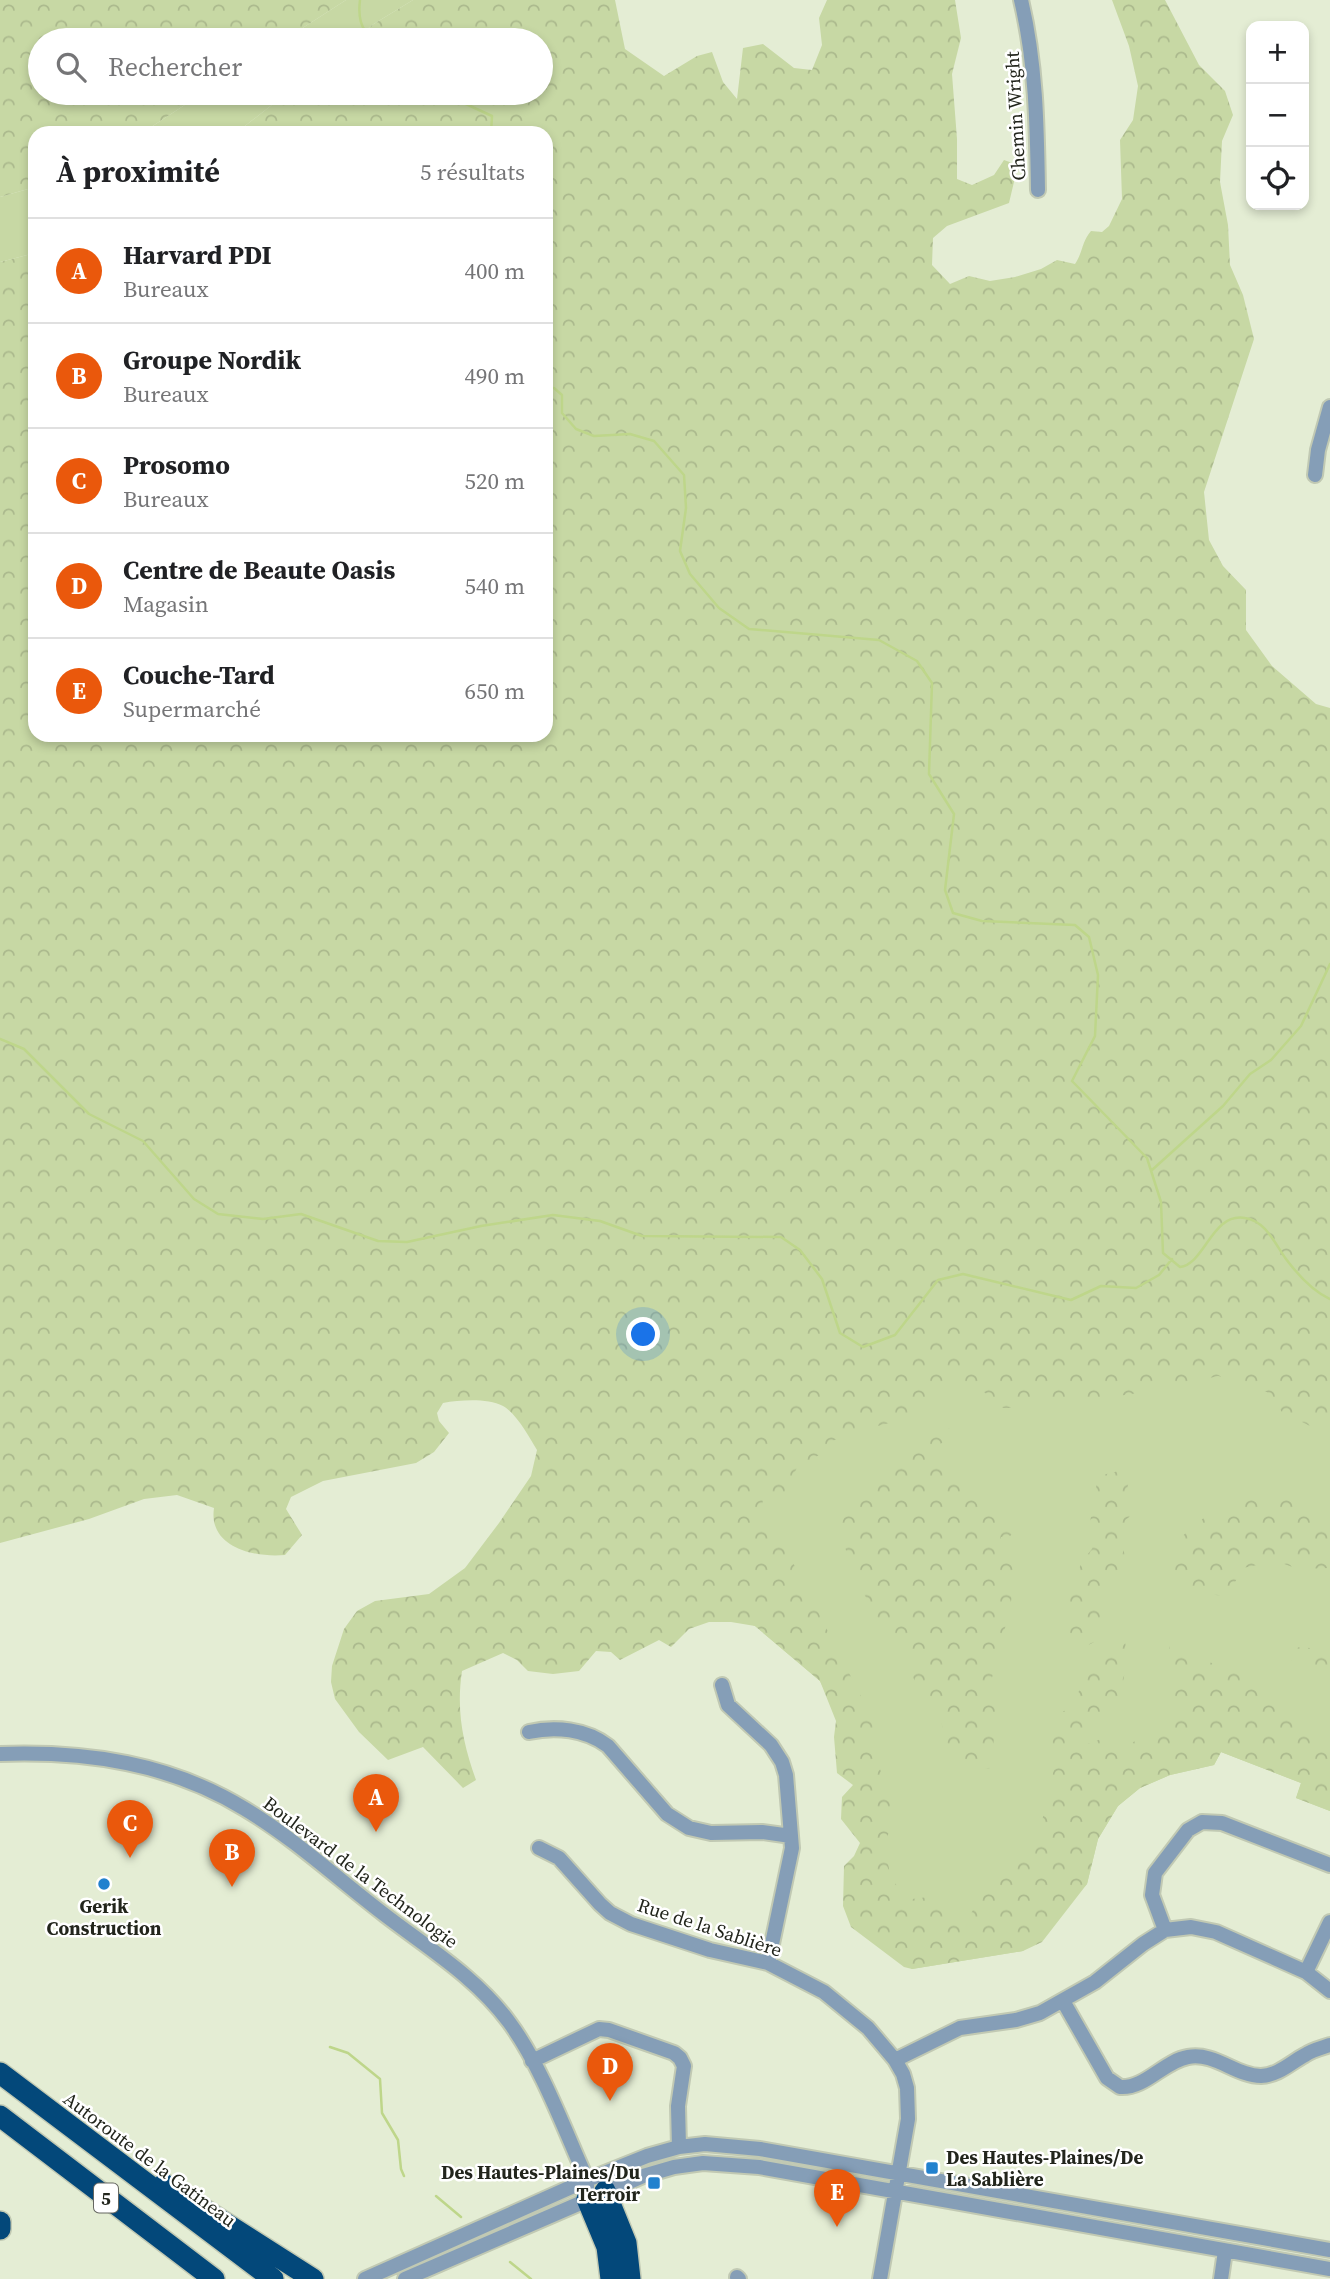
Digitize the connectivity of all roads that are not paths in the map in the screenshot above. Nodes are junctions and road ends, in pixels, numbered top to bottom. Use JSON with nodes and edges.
{"nodes":[{"id":1,"x":1021,"y":0,"type":"edge"},
{"id":2,"x":1038,"y":190,"type":"dead end"},
{"id":3,"x":1330,"y":407,"type":"edge"},
{"id":4,"x":1315,"y":475,"type":"dead end"},
{"id":5,"x":722,"y":1685,"type":"dead end"},
{"id":6,"x":529,"y":1732,"type":"dead end"},
{"id":7,"x":0,"y":1754,"type":"edge"},
{"id":8,"x":791,"y":1836,"type":"junction"},
{"id":9,"x":539,"y":1848,"type":"dead end"},
{"id":10,"x":1330,"y":1865,"type":"edge"},
{"id":11,"x":1330,"y":1922,"type":"edge"},
{"id":12,"x":1165,"y":1930,"type":"junction"},
{"id":13,"x":768,"y":1963,"type":"junction"},
{"id":14,"x":1306,"y":1972,"type":"junction"},
{"id":15,"x":1330,"y":1991,"type":"edge"},
{"id":16,"x":1063,"y":2001,"type":"junction"},
{"id":17,"x":1330,"y":2045,"type":"edge"},
{"id":18,"x":895,"y":2060,"type":"junction"},
{"id":19,"x":532,"y":2061,"type":"junction"},
{"id":20,"x":0,"y":2073,"type":"edge"},
{"id":21,"x":0,"y":2116,"type":"edge"},
{"id":22,"x":64,"y":2122,"type":"junction"},
{"id":23,"x":680,"y":2147,"type":"junction"},
{"id":24,"x":898,"y":2175,"type":"junction"},
{"id":25,"x":593,"y":2190,"type":"junction"},
{"id":26,"x":896,"y":2193,"type":"junction"},
{"id":27,"x":0,"y":2222,"type":"edge"},
{"id":28,"x":0,"y":2229,"type":"edge"},
{"id":29,"x":1330,"y":2250,"type":"edge"},
{"id":30,"x":1226,"y":2251,"type":"junction"},
{"id":31,"x":1330,"y":2269,"type":"edge"},
{"id":32,"x":407,"y":2278,"type":"edge"},
{"id":33,"x":214,"y":2279,"type":"edge"},
{"id":34,"x":273,"y":2279,"type":"edge"},
{"id":35,"x":313,"y":2279,"type":"edge"},
{"id":36,"x":365,"y":2279,"type":"edge"},
{"id":37,"x":611,"y":2279,"type":"edge"},
{"id":38,"x":630,"y":2279,"type":"edge"},
{"id":39,"x":880,"y":2279,"type":"edge"},
{"id":40,"x":1220,"y":2279,"type":"edge"}],
"edges":[{"from":1,"to":2,"type":"street","name":"Chemin Wright"},
{"from":3,"to":4,"type":"street"},
{"from":5,"to":8,"type":"street"},
{"from":6,"to":8,"type":"street"},
{"from":7,"to":19,"type":"street","name":"Boulevard de la Technologie"},
{"from":8,"to":13,"type":"street"},
{"from":9,"to":13,"type":"street","name":"Rue de la Sablière"},
{"from":10,"to":12,"type":"street"},
{"from":11,"to":14,"type":"street"},
{"from":12,"to":14,"type":"street"},
{"from":12,"to":16,"type":"street"},
{"from":13,"to":18,"type":"street","name":"Rue de la Sablière"},
{"from":14,"to":15,"type":"street"},
{"from":16,"to":17,"type":"street"},
{"from":16,"to":18,"type":"street"},
{"from":18,"to":24,"type":"street","name":"Rue de la Sablière"},
{"from":19,"to":23,"type":"street"},
{"from":19,"to":25,"type":"street","name":"Boulevard de la Technologie"},
{"from":20,"to":22,"type":"highway","name":"Autoroute de la Gatineau","number":"5"},
{"from":21,"to":33,"type":"highway","number":"5"},
{"from":22,"to":34,"type":"highway","name":"Autoroute de la Gatineau","number":"5"},
{"from":22,"to":35,"type":"highway"},
{"from":23,"to":24,"type":"street"},
{"from":23,"to":25,"type":"street"},
{"from":24,"to":26,"type":"street","name":"Rue de la Sablière"},
{"from":24,"to":29,"type":"street"},
{"from":25,"to":26,"type":"street"},
{"from":25,"to":32,"type":"street"},
{"from":25,"to":36,"type":"street"},
{"from":25,"to":37,"type":"highway"},
{"from":25,"to":38,"type":"highway"},
{"from":26,"to":30,"type":"street"},
{"from":26,"to":39,"type":"street","name":"Rue de la Sablière"},
{"from":27,"to":28,"type":"highway"},
{"from":30,"to":31,"type":"street"},
{"from":30,"to":40,"type":"street"}]}
